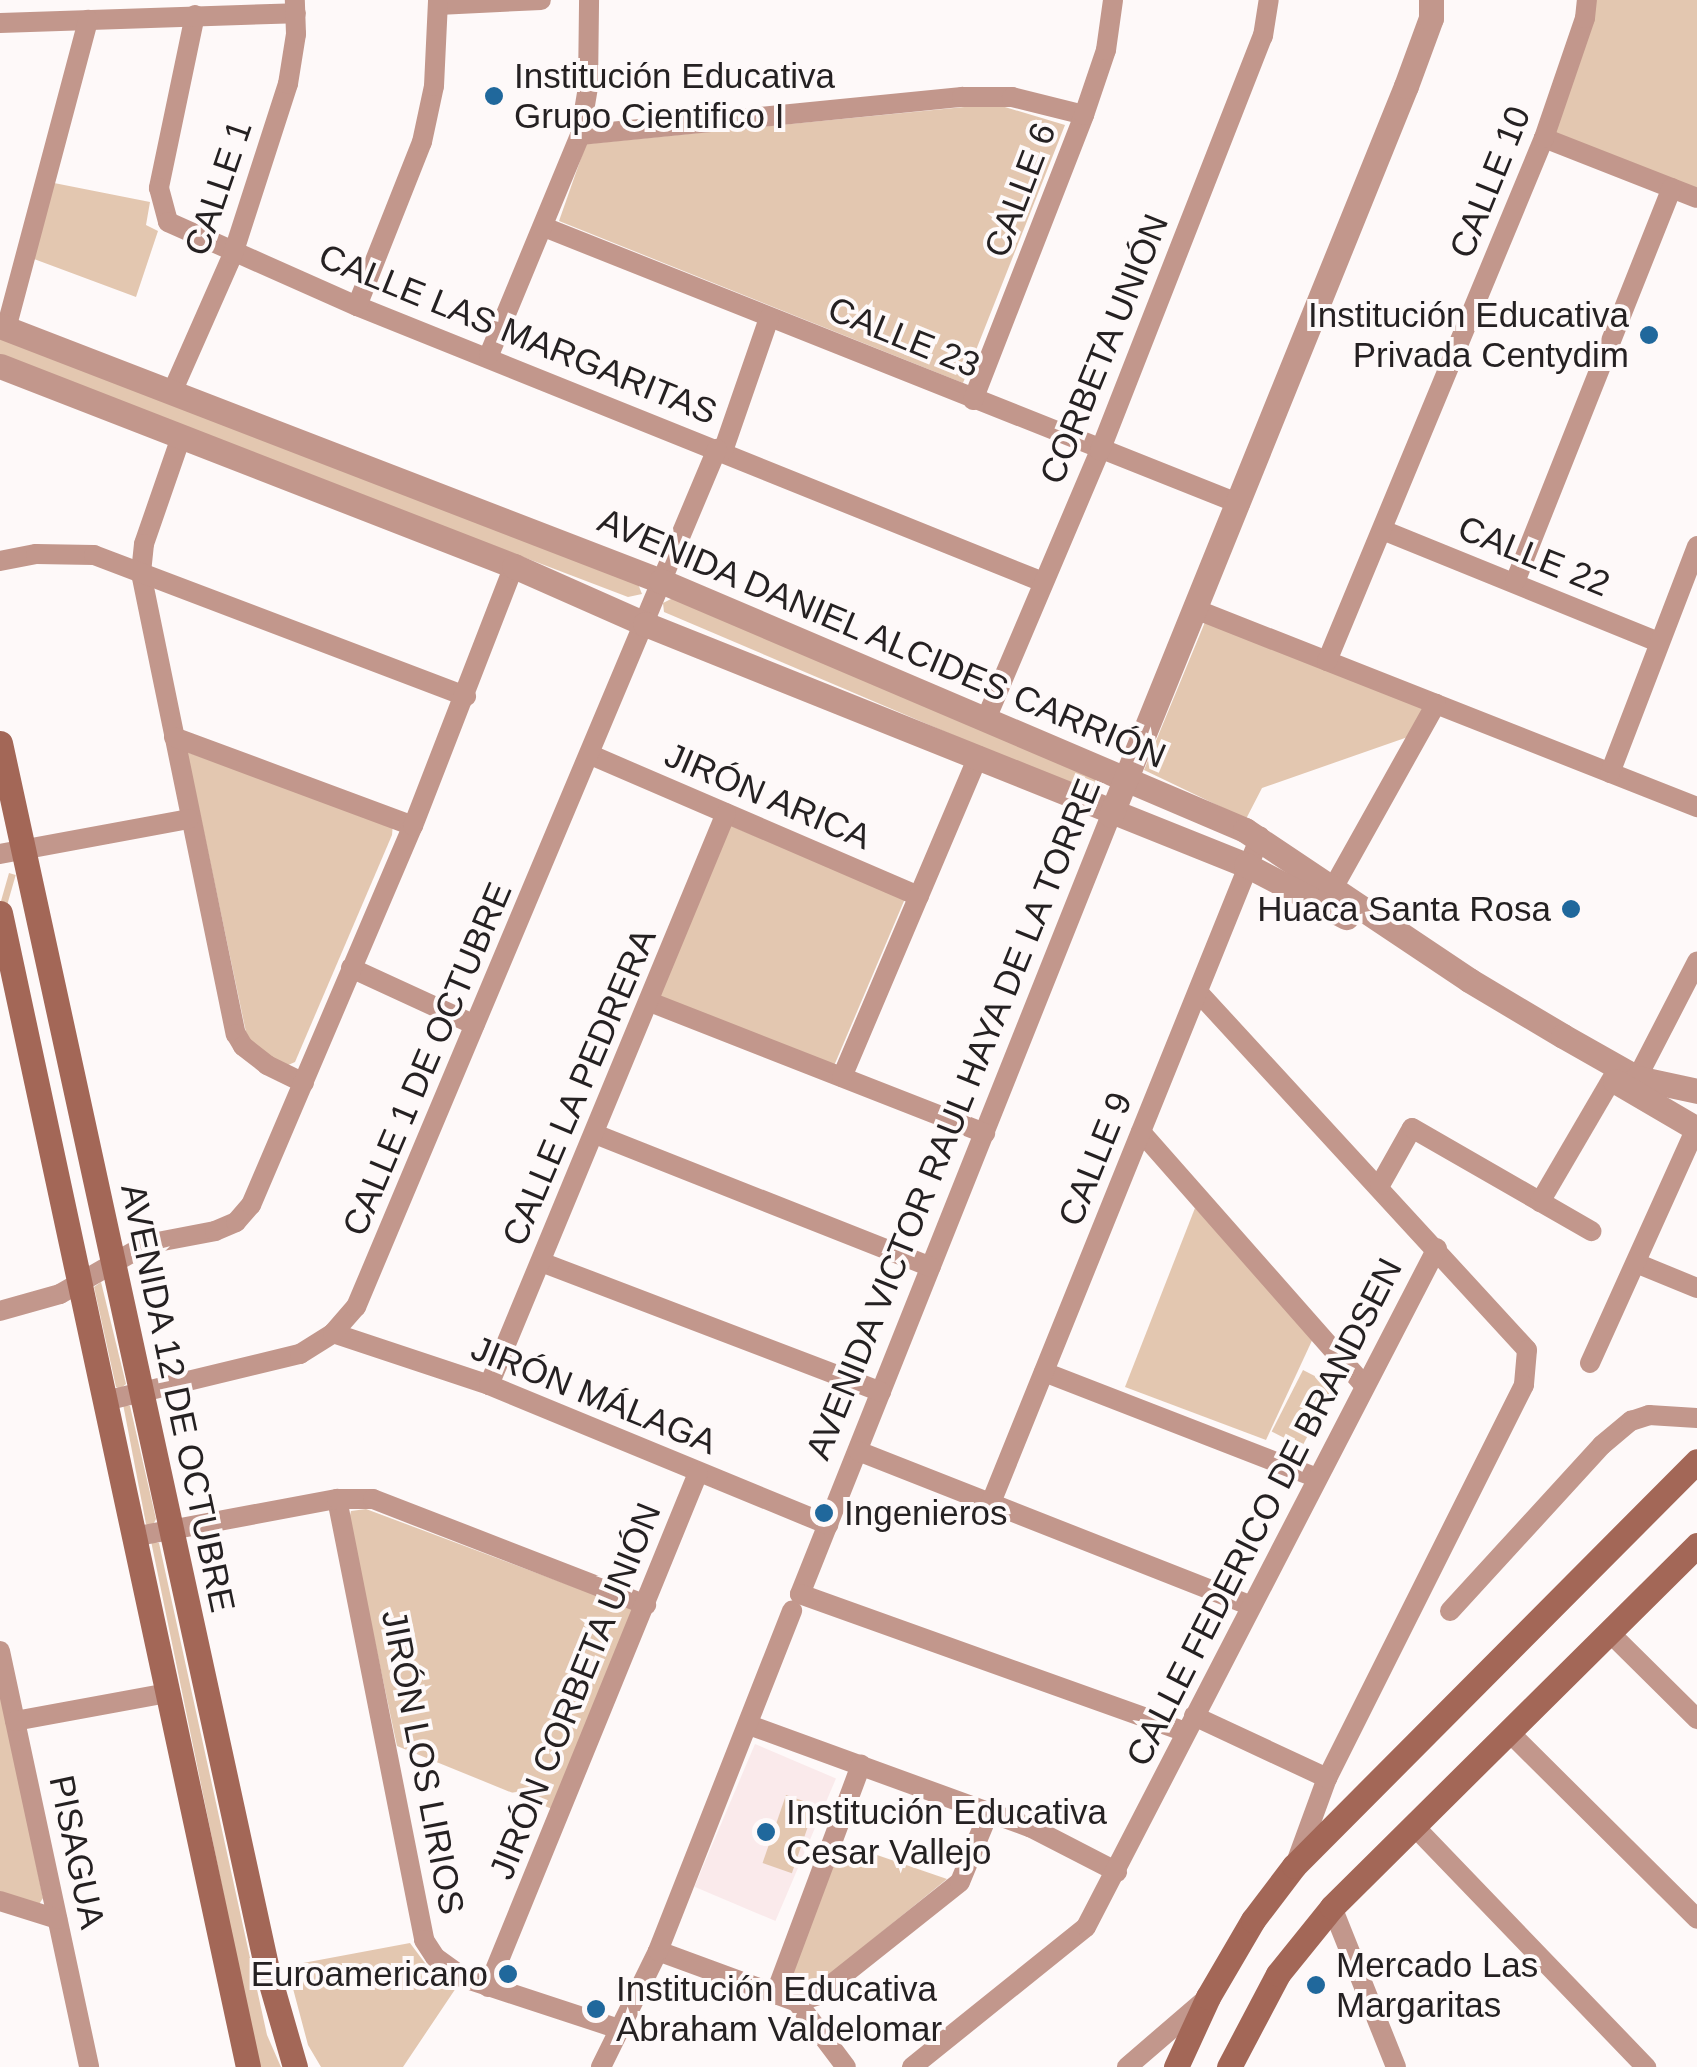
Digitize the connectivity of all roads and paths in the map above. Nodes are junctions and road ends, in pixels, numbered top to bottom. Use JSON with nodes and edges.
{"nodes":[{"id":1,"x":541,"y":0,"type":"edge"},
{"id":2,"x":589,"y":0,"type":"edge"},
{"id":3,"x":1113,"y":0,"type":"edge"},
{"id":4,"x":1269,"y":0,"type":"edge"},
{"id":5,"x":1431,"y":0,"type":"edge"},
{"id":6,"x":1587,"y":0,"type":"edge"},
{"id":7,"x":438,"y":2,"type":"edge"},
{"id":8,"x":295,"y":7,"type":"edge"},
{"id":9,"x":194,"y":14,"type":"junction"},
{"id":10,"x":88,"y":20,"type":"junction"},
{"id":11,"x":0,"y":23,"type":"edge"},
{"id":12,"x":1084,"y":115,"type":"junction"},
{"id":13,"x":580,"y":135,"type":"junction"},
{"id":14,"x":1544,"y":138,"type":"junction"},
{"id":15,"x":1672,"y":188,"type":"junction"},
{"id":16,"x":1697,"y":198,"type":"edge"},
{"id":17,"x":544,"y":228,"type":"junction"},
{"id":18,"x":233,"y":254,"type":"junction"},
{"id":19,"x":357,"y":306,"type":"junction"},
{"id":20,"x":769,"y":318,"type":"junction"},
{"id":21,"x":3,"y":327,"type":"edge"},
{"id":22,"x":489,"y":355,"type":"junction"},
{"id":23,"x":0,"y":366,"type":"edge"},
{"id":24,"x":174,"y":390,"type":"junction"},
{"id":25,"x":973,"y":400,"type":"junction"},
{"id":26,"x":182,"y":437,"type":"junction"},
{"id":27,"x":720,"y":450,"type":"junction"},
{"id":28,"x":1100,"y":450,"type":"junction"},
{"id":29,"x":1240,"y":504,"type":"junction"},
{"id":30,"x":1384,"y":531,"type":"junction"},
{"id":31,"x":1697,"y":546,"type":"edge"},
{"id":32,"x":0,"y":561,"type":"edge"},
{"id":33,"x":514,"y":566,"type":"junction"},
{"id":34,"x":141,"y":572,"type":"junction"},
{"id":35,"x":661,"y":581,"type":"junction"},
{"id":36,"x":1043,"y":582,"type":"junction"},
{"id":37,"x":1515,"y":582,"type":"junction"},
{"id":38,"x":1195,"y":609,"type":"junction"},
{"id":39,"x":645,"y":624,"type":"junction"},
{"id":40,"x":1658,"y":642,"type":"junction"},
{"id":41,"x":1327,"y":662,"type":"junction"},
{"id":42,"x":466,"y":696,"type":"junction"},
{"id":43,"x":1436,"y":704,"type":"junction"},
{"id":44,"x":986,"y":718,"type":"junction"},
{"id":45,"x":174,"y":737,"type":"junction"},
{"id":46,"x":0,"y":743,"type":"edge"},
{"id":47,"x":591,"y":755,"type":"junction"},
{"id":48,"x":978,"y":756,"type":"junction"},
{"id":49,"x":1610,"y":773,"type":"junction"},
{"id":50,"x":1127,"y":778,"type":"junction"},
{"id":51,"x":1697,"y":807,"type":"edge"},
{"id":52,"x":726,"y":813,"type":"junction"},
{"id":53,"x":1112,"y":815,"type":"junction"},
{"id":54,"x":189,"y":819,"type":"junction"},
{"id":55,"x":412,"y":826,"type":"junction"},
{"id":56,"x":1260,"y":837,"type":"junction"},
{"id":57,"x":12,"y":851,"type":"edge"},
{"id":58,"x":1246,"y":865,"type":"junction"},
{"id":59,"x":1333,"y":888,"type":"junction"},
{"id":60,"x":918,"y":896,"type":"junction"},
{"id":61,"x":0,"y":913,"type":"edge"},
{"id":62,"x":1697,"y":962,"type":"edge"},
{"id":63,"x":351,"y":968,"type":"junction"},
{"id":64,"x":1198,"y":992,"type":"junction"},
{"id":65,"x":650,"y":1002,"type":"junction"},
{"id":66,"x":475,"y":1026,"type":"junction"},
{"id":67,"x":842,"y":1077,"type":"junction"},
{"id":68,"x":1625,"y":1078,"type":"junction"},
{"id":69,"x":304,"y":1083,"type":"junction"},
{"id":70,"x":1697,"y":1091,"type":"edge"},
{"id":71,"x":1696,"y":1129,"type":"edge"},
{"id":72,"x":1141,"y":1132,"type":"junction"},
{"id":73,"x":984,"y":1133,"type":"junction"},
{"id":74,"x":594,"y":1134,"type":"junction"},
{"id":75,"x":1380,"y":1185,"type":"junction"},
{"id":76,"x":1540,"y":1202,"type":"junction"},
{"id":77,"x":1590,"y":1231,"type":"dead end"},
{"id":78,"x":1437,"y":1248,"type":"junction"},
{"id":79,"x":113,"y":1262,"type":"junction"},
{"id":80,"x":541,"y":1262,"type":"junction"},
{"id":81,"x":1636,"y":1263,"type":"junction"},
{"id":82,"x":931,"y":1267,"type":"junction"},
{"id":83,"x":79,"y":1282,"type":"junction"},
{"id":84,"x":1697,"y":1288,"type":"edge"},
{"id":85,"x":0,"y":1311,"type":"edge"},
{"id":86,"x":333,"y":1333,"type":"junction"},
{"id":87,"x":1590,"y":1363,"type":"dead end"},
{"id":88,"x":1044,"y":1372,"type":"junction"},
{"id":89,"x":1363,"y":1384,"type":"junction"},
{"id":90,"x":489,"y":1386,"type":"junction"},
{"id":91,"x":881,"y":1392,"type":"junction"},
{"id":92,"x":141,"y":1394,"type":"junction"},
{"id":93,"x":104,"y":1401,"type":"junction"},
{"id":94,"x":1697,"y":1418,"type":"edge"},
{"id":95,"x":858,"y":1451,"type":"junction"},
{"id":96,"x":1697,"y":1461,"type":"edge"},
{"id":97,"x":698,"y":1474,"type":"junction"},
{"id":98,"x":1316,"y":1478,"type":"junction"},
{"id":99,"x":337,"y":1499,"type":"junction"},
{"id":100,"x":990,"y":1505,"type":"junction"},
{"id":101,"x":828,"y":1525,"type":"junction"},
{"id":102,"x":171,"y":1530,"type":"junction"},
{"id":103,"x":133,"y":1537,"type":"junction"},
{"id":104,"x":1697,"y":1545,"type":"edge"},
{"id":105,"x":796,"y":1602,"type":"junction"},
{"id":106,"x":646,"y":1605,"type":"junction"},
{"id":107,"x":1250,"y":1606,"type":"junction"},
{"id":108,"x":1450,"y":1611,"type":"dead end"},
{"id":109,"x":1610,"y":1632,"type":"junction"},
{"id":110,"x":0,"y":1651,"type":"edge"},
{"id":111,"x":167,"y":1693,"type":"junction"},
{"id":112,"x":1697,"y":1719,"type":"edge"},
{"id":113,"x":16,"y":1722,"type":"junction"},
{"id":114,"x":748,"y":1724,"type":"junction"},
{"id":115,"x":1190,"y":1724,"type":"junction"},
{"id":116,"x":1509,"y":1732,"type":"junction"},
{"id":117,"x":861,"y":1766,"type":"junction"},
{"id":118,"x":1327,"y":1778,"type":"junction"},
{"id":119,"x":989,"y":1812,"type":"junction"},
{"id":120,"x":1414,"y":1826,"type":"junction"},
{"id":121,"x":1294,"y":1866,"type":"junction"},
{"id":122,"x":1116,"y":1872,"type":"junction"},
{"id":123,"x":0,"y":1901,"type":"edge"},
{"id":124,"x":1332,"y":1907,"type":"junction"},
{"id":125,"x":58,"y":1919,"type":"junction"},
{"id":126,"x":1697,"y":1919,"type":"edge"},
{"id":127,"x":658,"y":1951,"type":"junction"},
{"id":128,"x":488,"y":1987,"type":"junction"},
{"id":129,"x":775,"y":1995,"type":"junction"},
{"id":130,"x":1208,"y":1997,"type":"junction"},
{"id":131,"x":797,"y":2002,"type":"junction"},
{"id":132,"x":619,"y":2029,"type":"junction"},
{"id":133,"x":1239,"y":2059,"type":"edge"},
{"id":134,"x":89,"y":2067,"type":"edge"},
{"id":135,"x":248,"y":2067,"type":"edge"},
{"id":136,"x":295,"y":2067,"type":"edge"},
{"id":137,"x":601,"y":2067,"type":"edge"},
{"id":138,"x":846,"y":2067,"type":"edge"},
{"id":139,"x":912,"y":2067,"type":"edge"},
{"id":140,"x":1126,"y":2067,"type":"edge"},
{"id":141,"x":1176,"y":2067,"type":"edge"},
{"id":142,"x":1396,"y":2067,"type":"edge"},
{"id":143,"x":1646,"y":2067,"type":"edge"}],
"edges":[{"from":1,"to":7,"type":"street"},
{"from":2,"to":13,"type":"street"},
{"from":3,"to":12,"type":"street","name":"CALLE 6"},
{"from":4,"to":28,"type":"street","name":"CORBETA UNIÓN"},
{"from":5,"to":29,"type":"street","name":"AVENIDA VICTOR RAUL HAYA DE LA TORRE"},
{"from":6,"to":14,"type":"street","name":"CALLE 10"},
{"from":7,"to":19,"type":"street"},
{"from":8,"to":9,"type":"street"},
{"from":8,"to":18,"type":"street","name":"CALLE 1"},
{"from":9,"to":10,"type":"street"},
{"from":9,"to":18,"type":"street","name":"CALLE LAS MARGARITAS"},
{"from":10,"to":11,"type":"street"},
{"from":10,"to":21,"type":"street"},
{"from":12,"to":13,"type":"street"},
{"from":12,"to":25,"type":"street","name":"CALLE 6"},
{"from":13,"to":17,"type":"street"},
{"from":14,"to":15,"type":"street"},
{"from":14,"to":30,"type":"street","name":"CALLE 10"},
{"from":15,"to":16,"type":"street"},
{"from":15,"to":37,"type":"street"},
{"from":17,"to":20,"type":"street","name":"CALLE 23"},
{"from":17,"to":22,"type":"street"},
{"from":18,"to":19,"type":"street","name":"CALLE LAS MARGARITAS"},
{"from":18,"to":24,"type":"street","name":"CALLE 1"},
{"from":19,"to":22,"type":"street","name":"CALLE LAS MARGARITAS"},
{"from":20,"to":25,"type":"street","name":"CALLE 23"},
{"from":20,"to":27,"type":"street","name":"CALLE 1 DE OCTUBRE"},
{"from":21,"to":24,"type":"street","name":"AVENIDA DANIEL ALCIDES CARRIÓN"},
{"from":22,"to":27,"type":"street","name":"CALLE LAS MARGARITAS"},
{"from":23,"to":26,"type":"street","name":"AVENIDA DANIEL ALCIDES CARRIÓN"},
{"from":24,"to":35,"type":"street","name":"AVENIDA DANIEL ALCIDES CARRIÓN"},
{"from":25,"to":28,"type":"street","name":"CALLE 23"},
{"from":26,"to":33,"type":"street","name":"AVENIDA DANIEL ALCIDES CARRIÓN"},
{"from":26,"to":34,"type":"street"},
{"from":27,"to":35,"type":"street","name":"CALLE 1 DE OCTUBRE"},
{"from":27,"to":36,"type":"street","name":"CALLE LAS MARGARITAS"},
{"from":28,"to":29,"type":"street","name":"CALLE 23"},
{"from":28,"to":36,"type":"street","name":"CORBETA UNIÓN"},
{"from":29,"to":38,"type":"street","name":"AVENIDA VICTOR RAUL HAYA DE LA TORRE"},
{"from":30,"to":37,"type":"street","name":"CALLE 22"},
{"from":30,"to":41,"type":"street","name":"CALLE 10"},
{"from":31,"to":40,"type":"street"},
{"from":32,"to":34,"type":"street"},
{"from":33,"to":39,"type":"street","name":"AVENIDA DANIEL ALCIDES CARRIÓN"},
{"from":33,"to":42,"type":"street"},
{"from":34,"to":42,"type":"street"},
{"from":34,"to":45,"type":"street"},
{"from":35,"to":39,"type":"street","name":"CALLE 1 DE OCTUBRE"},
{"from":35,"to":44,"type":"street","name":"AVENIDA DANIEL ALCIDES CARRIÓN"},
{"from":36,"to":44,"type":"street","name":"CORBETA UNIÓN"},
{"from":37,"to":40,"type":"street","name":"CALLE 22"},
{"from":38,"to":41,"type":"street"},
{"from":38,"to":50,"type":"street","name":"AVENIDA VICTOR RAUL HAYA DE LA TORRE"},
{"from":39,"to":47,"type":"street","name":"CALLE 1 DE OCTUBRE"},
{"from":39,"to":48,"type":"street","name":"AVENIDA DANIEL ALCIDES CARRIÓN"},
{"from":40,"to":49,"type":"street"},
{"from":41,"to":43,"type":"street"},
{"from":42,"to":55,"type":"street"},
{"from":43,"to":49,"type":"street"},
{"from":43,"to":59,"type":"street"},
{"from":44,"to":50,"type":"street","name":"AVENIDA DANIEL ALCIDES CARRIÓN"},
{"from":45,"to":54,"type":"street"},
{"from":45,"to":55,"type":"street"},
{"from":46,"to":57,"type":"main road","name":"AVENIDA 12 DE OCTUBRE"},
{"from":47,"to":52,"type":"street","name":"JIRÓN ARICA"},
{"from":47,"to":66,"type":"street","name":"CALLE 1 DE OCTUBRE"},
{"from":48,"to":53,"type":"street","name":"AVENIDA DANIEL ALCIDES CARRIÓN"},
{"from":48,"to":60,"type":"street"},
{"from":49,"to":51,"type":"street"},
{"from":50,"to":53,"type":"street","name":"AVENIDA VICTOR RAUL HAYA DE LA TORRE"},
{"from":50,"to":56,"type":"street","name":"AVENIDA DANIEL ALCIDES CARRIÓN"},
{"from":52,"to":60,"type":"street","name":"JIRÓN ARICA"},
{"from":52,"to":65,"type":"street","name":"CALLE LA PEDRERA"},
{"from":53,"to":58,"type":"street","name":"AVENIDA DANIEL ALCIDES CARRIÓN"},
{"from":53,"to":73,"type":"street","name":"AVENIDA VICTOR RAUL HAYA DE LA TORRE"},
{"from":54,"to":57,"type":"street"},
{"from":54,"to":69,"type":"street"},
{"from":55,"to":63,"type":"street"},
{"from":56,"to":58,"type":"street","name":"CALLE 9"},
{"from":56,"to":59,"type":"street","name":"AVENIDA DANIEL ALCIDES CARRIÓN"},
{"from":57,"to":79,"type":"main road","name":"AVENIDA 12 DE OCTUBRE"},
{"from":58,"to":64,"type":"street","name":"CALLE 9"},
{"from":58,"to":68,"type":"street","name":"AVENIDA DANIEL ALCIDES CARRIÓN"},
{"from":59,"to":68,"type":"street","name":"AVENIDA DANIEL ALCIDES CARRIÓN"},
{"from":60,"to":67,"type":"street"},
{"from":61,"to":83,"type":"main road","name":"AVENIDA 12 DE OCTUBRE"},
{"from":62,"to":68,"type":"street"},
{"from":63,"to":66,"type":"street"},
{"from":63,"to":69,"type":"street"},
{"from":64,"to":72,"type":"street","name":"CALLE 9"},
{"from":64,"to":75,"type":"street"},
{"from":65,"to":67,"type":"street"},
{"from":65,"to":74,"type":"street","name":"CALLE LA PEDRERA"},
{"from":66,"to":86,"type":"street","name":"CALLE 1 DE OCTUBRE"},
{"from":67,"to":73,"type":"street"},
{"from":68,"to":70,"type":"street","name":"AVENIDA DANIEL ALCIDES CARRIÓN"},
{"from":68,"to":71,"type":"street","name":"AVENIDA DANIEL ALCIDES CARRIÓN"},
{"from":68,"to":76,"type":"street"},
{"from":69,"to":79,"type":"street"},
{"from":71,"to":81,"type":"street"},
{"from":72,"to":88,"type":"street","name":"CALLE 9"},
{"from":72,"to":89,"type":"street"},
{"from":73,"to":82,"type":"street","name":"AVENIDA VICTOR RAUL HAYA DE LA TORRE"},
{"from":74,"to":80,"type":"street","name":"CALLE LA PEDRERA"},
{"from":74,"to":82,"type":"street"},
{"from":75,"to":76,"type":"street"},
{"from":75,"to":78,"type":"street"},
{"from":76,"to":77,"type":"street"},
{"from":78,"to":89,"type":"street","name":"CALLE FEDERICO DE BRANDSEN"},
{"from":78,"to":118,"type":"street"},
{"from":79,"to":83,"type":"street"},
{"from":79,"to":92,"type":"main road","name":"AVENIDA 12 DE OCTUBRE"},
{"from":80,"to":90,"type":"street","name":"CALLE LA PEDRERA"},
{"from":80,"to":91,"type":"street"},
{"from":81,"to":84,"type":"street"},
{"from":81,"to":87,"type":"street"},
{"from":82,"to":91,"type":"street","name":"AVENIDA VICTOR RAUL HAYA DE LA TORRE"},
{"from":83,"to":85,"type":"street"},
{"from":83,"to":93,"type":"main road","name":"AVENIDA 12 DE OCTUBRE"},
{"from":86,"to":90,"type":"street","name":"JIRÓN MÁLAGA"},
{"from":86,"to":92,"type":"street","name":"CALLE 1 DE OCTUBRE"},
{"from":88,"to":98,"type":"street"},
{"from":88,"to":100,"type":"street","name":"CALLE 9"},
{"from":89,"to":98,"type":"street","name":"CALLE FEDERICO DE BRANDSEN"},
{"from":90,"to":97,"type":"street","name":"JIRÓN MÁLAGA"},
{"from":91,"to":95,"type":"street","name":"AVENIDA VICTOR RAUL HAYA DE LA TORRE"},
{"from":92,"to":93,"type":"street","name":"CALLE 1 DE OCTUBRE"},
{"from":92,"to":102,"type":"main road","name":"AVENIDA 12 DE OCTUBRE"},
{"from":93,"to":103,"type":"main road","name":"AVENIDA 12 DE OCTUBRE"},
{"from":94,"to":108,"type":"street"},
{"from":95,"to":100,"type":"street"},
{"from":95,"to":101,"type":"street","name":"AVENIDA VICTOR RAUL HAYA DE LA TORRE"},
{"from":96,"to":121,"type":"main road"},
{"from":97,"to":101,"type":"street","name":"JIRÓN MÁLAGA"},
{"from":97,"to":106,"type":"street","name":"JIRÓN CORBETA UNIÓN"},
{"from":98,"to":107,"type":"street","name":"CALLE FEDERICO DE BRANDSEN"},
{"from":99,"to":102,"type":"street"},
{"from":99,"to":106,"type":"street"},
{"from":99,"to":128,"type":"street","name":"JIRÓN LOS LIRIOS"},
{"from":100,"to":107,"type":"street"},
{"from":101,"to":105,"type":"street","name":"AVENIDA VICTOR RAUL HAYA DE LA TORRE"},
{"from":102,"to":103,"type":"street"},
{"from":102,"to":136,"type":"main road","name":"AVENIDA 12 DE OCTUBRE"},
{"from":103,"to":111,"type":"main road","name":"AVENIDA 12 DE OCTUBRE"},
{"from":104,"to":109,"type":"main road"},
{"from":105,"to":114,"type":"street","name":"AVENIDA VICTOR RAUL HAYA DE LA TORRE"},
{"from":105,"to":115,"type":"street"},
{"from":106,"to":128,"type":"street","name":"JIRÓN CORBETA UNIÓN"},
{"from":107,"to":115,"type":"street","name":"CALLE FEDERICO DE BRANDSEN"},
{"from":109,"to":112,"type":"street"},
{"from":109,"to":116,"type":"main road"},
{"from":110,"to":113,"type":"street","name":"PISAGUA"},
{"from":111,"to":113,"type":"street"},
{"from":111,"to":135,"type":"main road","name":"AVENIDA 12 DE OCTUBRE"},
{"from":113,"to":125,"type":"street","name":"PISAGUA"},
{"from":114,"to":117,"type":"street"},
{"from":114,"to":127,"type":"street","name":"AVENIDA VICTOR RAUL HAYA DE LA TORRE"},
{"from":115,"to":118,"type":"street"},
{"from":115,"to":122,"type":"street","name":"CALLE FEDERICO DE BRANDSEN"},
{"from":116,"to":120,"type":"main road"},
{"from":116,"to":126,"type":"street"},
{"from":117,"to":119,"type":"street"},
{"from":117,"to":129,"type":"street"},
{"from":118,"to":121,"type":"street"},
{"from":119,"to":122,"type":"street"},
{"from":119,"to":131,"type":"street"},
{"from":120,"to":124,"type":"main road"},
{"from":120,"to":143,"type":"street"},
{"from":121,"to":130,"type":"main road"},
{"from":122,"to":139,"type":"street","name":"CALLE FEDERICO DE BRANDSEN"},
{"from":123,"to":125,"type":"street"},
{"from":124,"to":133,"type":"main road"},
{"from":124,"to":142,"type":"street"},
{"from":125,"to":134,"type":"street","name":"PISAGUA"},
{"from":127,"to":129,"type":"street"},
{"from":127,"to":132,"type":"street","name":"AVENIDA VICTOR RAUL HAYA DE LA TORRE"},
{"from":128,"to":132,"type":"street","name":"JIRÓN LOS LIRIOS"},
{"from":129,"to":131,"type":"street"},
{"from":130,"to":140,"type":"street"},
{"from":130,"to":141,"type":"main road"},
{"from":131,"to":138,"type":"street"},
{"from":132,"to":137,"type":"street","name":"AVENIDA VICTOR RAUL HAYA DE LA TORRE"}]}
